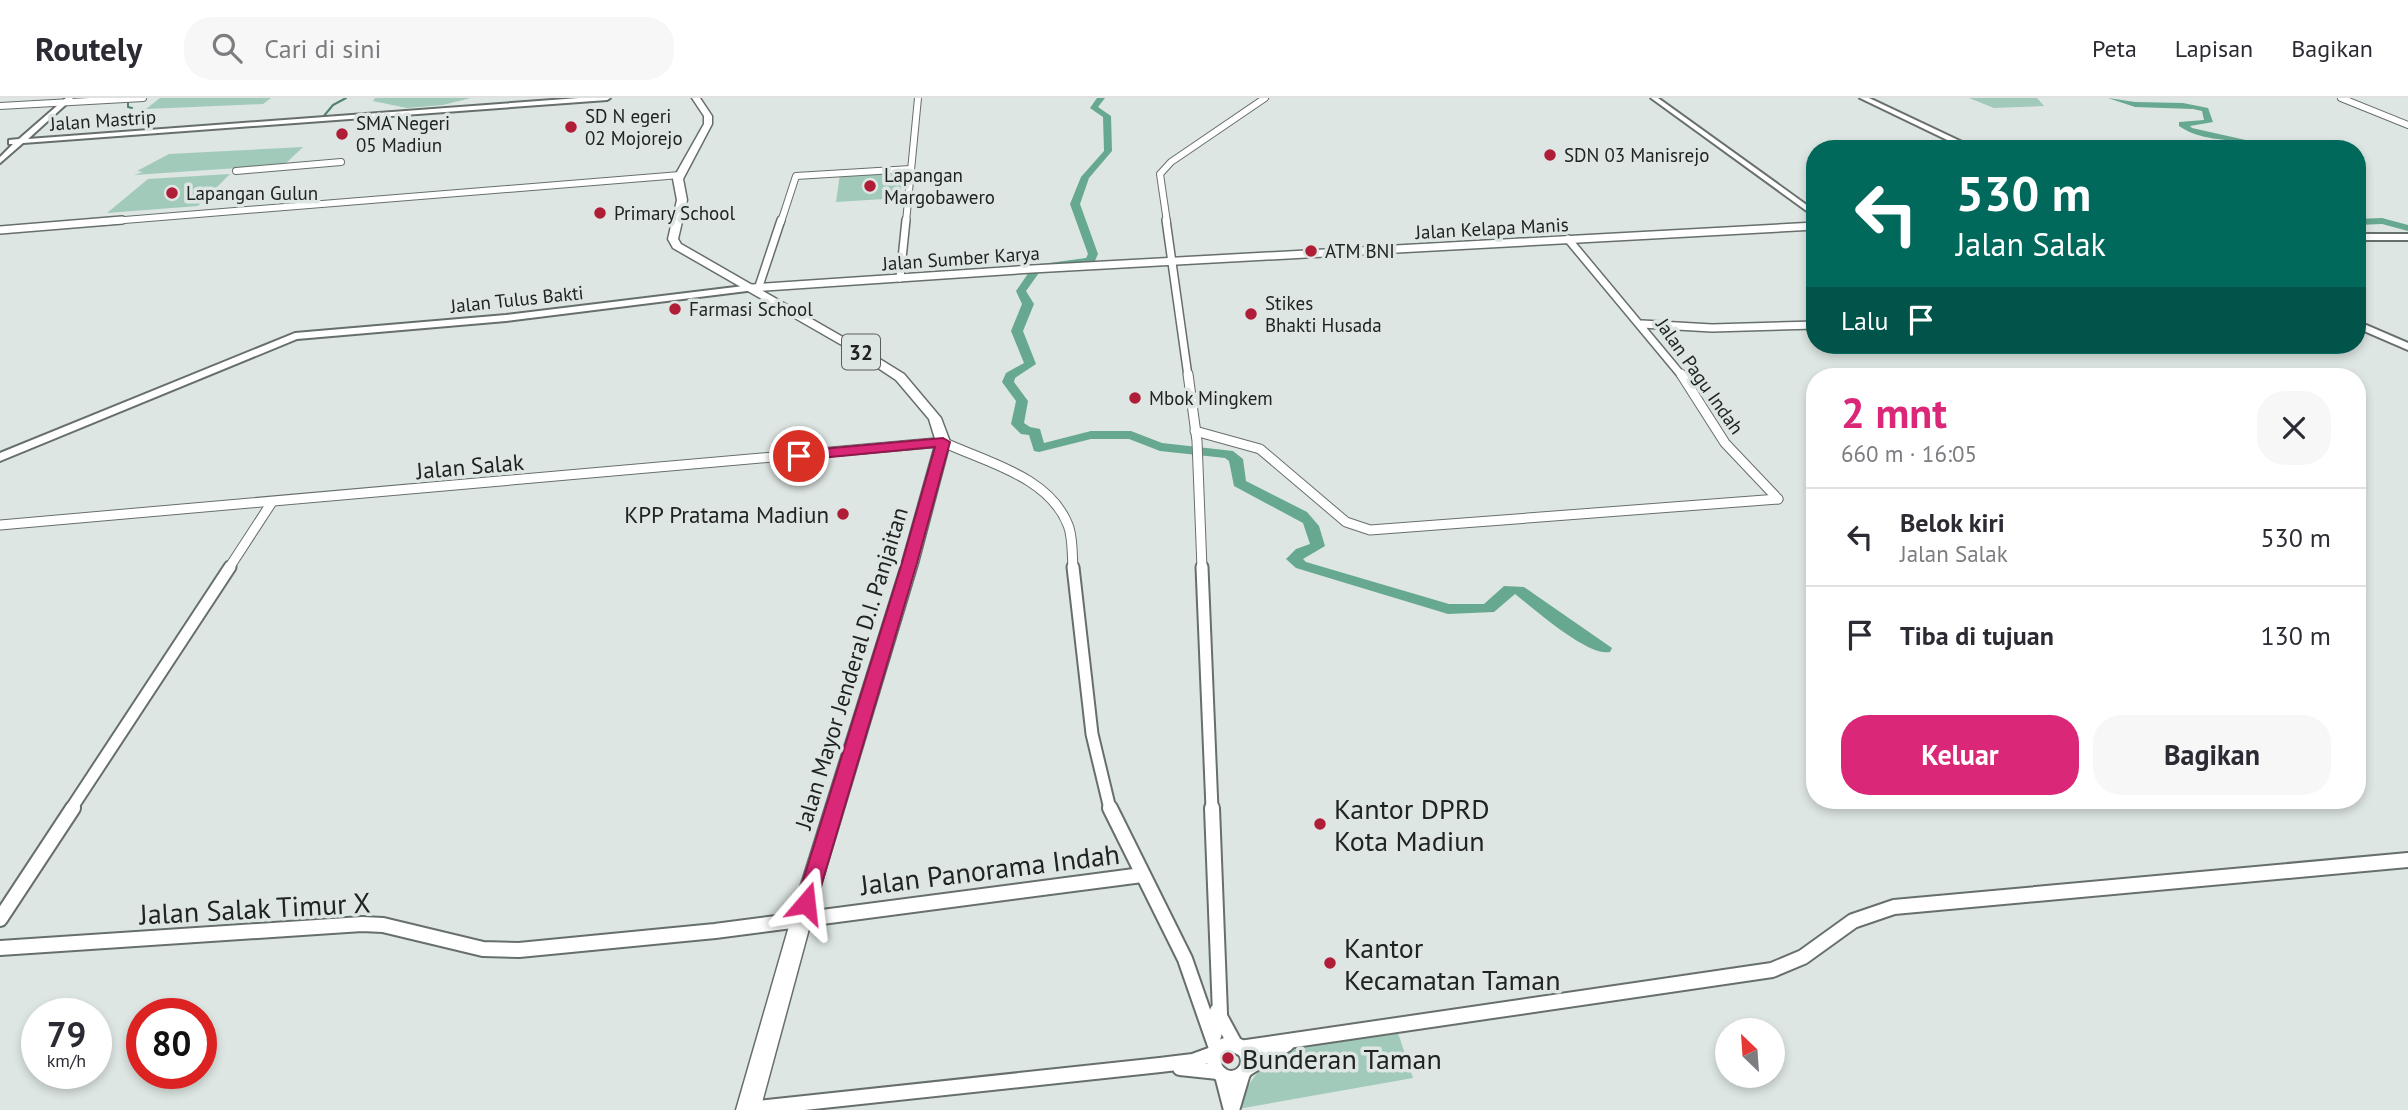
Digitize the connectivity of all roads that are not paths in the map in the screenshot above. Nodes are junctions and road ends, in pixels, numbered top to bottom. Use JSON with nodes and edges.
{"nodes":[{"id":1,"x":143,"y":98,"type":"edge"},
{"id":2,"x":579,"y":98,"type":"edge"},
{"id":3,"x":599,"y":98,"type":"edge"},
{"id":4,"x":607,"y":98,"type":"edge"},
{"id":5,"x":690,"y":98,"type":"edge"},
{"id":6,"x":696,"y":98,"type":"edge"},
{"id":7,"x":918,"y":98,"type":"edge"},
{"id":8,"x":1265,"y":98,"type":"edge"},
{"id":9,"x":1654,"y":98,"type":"edge"},
{"id":10,"x":1863,"y":98,"type":"edge"},
{"id":11,"x":2341,"y":98,"type":"edge"},
{"id":12,"x":125,"y":99,"type":"edge"},
{"id":13,"x":134,"y":99,"type":"edge"},
{"id":14,"x":67,"y":100,"type":"edge"},
{"id":15,"x":486,"y":101,"type":"edge"},
{"id":16,"x":0,"y":106,"type":"edge"},
{"id":17,"x":322,"y":118,"type":"junction"},
{"id":18,"x":2408,"y":125,"type":"edge"},
{"id":19,"x":1954,"y":140,"type":"edge"},
{"id":20,"x":18,"y":142,"type":"junction"},
{"id":21,"x":0,"y":143,"type":"edge"},
{"id":22,"x":0,"y":162,"type":"edge"},
{"id":23,"x":341,"y":162,"type":"dead end"},
{"id":24,"x":911,"y":169,"type":"junction"},
{"id":25,"x":236,"y":171,"type":"dead end"},
{"id":26,"x":680,"y":175,"type":"junction"},
{"id":27,"x":1806,"y":208,"type":"edge"},
{"id":28,"x":1806,"y":226,"type":"edge"},
{"id":29,"x":0,"y":230,"type":"edge"},
{"id":30,"x":2366,"y":237,"type":"edge"},
{"id":31,"x":2408,"y":237,"type":"edge"},
{"id":32,"x":1569,"y":239,"type":"junction"},
{"id":33,"x":1171,"y":261,"type":"junction"},
{"id":34,"x":900,"y":278,"type":"junction"},
{"id":35,"x":756,"y":287,"type":"junction"},
{"id":36,"x":1643,"y":324,"type":"junction"},
{"id":37,"x":1806,"y":325,"type":"edge"},
{"id":38,"x":2366,"y":329,"type":"edge"},
{"id":39,"x":2408,"y":347,"type":"edge"},
{"id":40,"x":1195,"y":431,"type":"junction"},
{"id":41,"x":943,"y":442,"type":"junction"},
{"id":42,"x":0,"y":457,"type":"edge"},
{"id":43,"x":272,"y":502,"type":"junction"},
{"id":44,"x":0,"y":525,"type":"edge"},
{"id":45,"x":2408,"y":860,"type":"edge"},
{"id":46,"x":1142,"y":875,"type":"junction"},
{"id":47,"x":802,"y":917,"type":"junction"},
{"id":48,"x":0,"y":919,"type":"edge"},
{"id":49,"x":0,"y":948,"type":"edge"},
{"id":50,"x":1200,"y":995,"type":"junction"},
{"id":51,"x":1220,"y":1014,"type":"junction"},
{"id":52,"x":1293,"y":1041,"type":"junction"},
{"id":53,"x":1215,"y":1047,"type":"junction"},
{"id":54,"x":1238,"y":1047,"type":"junction"},
{"id":55,"x":1160,"y":1065,"type":"junction"},
{"id":56,"x":1245,"y":1071,"type":"junction"},
{"id":57,"x":1220,"y":1074,"type":"junction"},
{"id":58,"x":740,"y":1110,"type":"edge"},
{"id":59,"x":748,"y":1110,"type":"edge"},
{"id":60,"x":1231,"y":1110,"type":"edge"}],
"edges":[{"from":1,"to":13,"type":"street"},
{"from":2,"to":15,"type":"main road","name":"Jalan Mastrip"},
{"from":3,"to":4,"type":"main road","name":"Jalan Mastrip"},
{"from":3,"to":17,"type":"main road","name":"Jalan Mastrip"},
{"from":5,"to":6,"type":"highway"},
{"from":6,"to":26,"type":"highway","number":"32"},
{"from":7,"to":24,"type":"street"},
{"from":8,"to":33,"type":"street"},
{"from":9,"to":27,"type":"main road"},
{"from":10,"to":19,"type":"main road"},
{"from":11,"to":18,"type":"street"},
{"from":12,"to":13,"type":"street"},
{"from":12,"to":14,"type":"street"},
{"from":14,"to":16,"type":"street"},
{"from":14,"to":20,"type":"main road"},
{"from":15,"to":17,"type":"main road","name":"Jalan Mastrip"},
{"from":17,"to":20,"type":"main road","name":"Jalan Mastrip"},
{"from":20,"to":21,"type":"main road","name":"Jalan Mastrip"},
{"from":20,"to":22,"type":"main road"},
{"from":23,"to":25,"type":"street"},
{"from":24,"to":34,"type":"street"},
{"from":24,"to":35,"type":"street"},
{"from":26,"to":29,"type":"street"},
{"from":26,"to":35,"type":"highway","number":"32"},
{"from":28,"to":32,"type":"street","name":"Jalan Kelapa Manis"},
{"from":30,"to":31,"type":"main road"},
{"from":32,"to":33,"type":"street","name":"Jalan Kelapa Manis"},
{"from":32,"to":36,"type":"street","name":"Jalan Pagu Indah"},
{"from":33,"to":34,"type":"street","name":"Jalan Sumber Karya"},
{"from":33,"to":40,"type":"street"},
{"from":34,"to":35,"type":"street","name":"Jalan Sumber Karya"},
{"from":35,"to":41,"type":"highway","number":"32"},
{"from":35,"to":42,"type":"main road","name":"Jalan Tulus Bakti"},
{"from":36,"to":37,"type":"street"},
{"from":36,"to":40,"type":"street","name":"Jalan Pagu Indah"},
{"from":38,"to":39,"type":"main road"},
{"from":40,"to":51,"type":"street"},
{"from":41,"to":43,"type":"street","name":"Jalan Salak"},
{"from":41,"to":46,"type":"street"},
{"from":41,"to":47,"type":"highway","name":"Jalan Mayor Jenderal D.I. Panjaitan"},
{"from":43,"to":44,"type":"street","name":"Jalan Salak"},
{"from":43,"to":48,"type":"street"},
{"from":45,"to":52,"type":"street"},
{"from":46,"to":47,"type":"street","name":"Jalan Panorama Indah"},
{"from":46,"to":50,"type":"street"},
{"from":47,"to":49,"type":"street","name":"Jalan Salak Timur X"},
{"from":47,"to":59,"type":"highway","name":"Jalan Mayor Jenderal D.I. Panjaitan"},
{"from":50,"to":51,"type":"street"},
{"from":50,"to":53,"type":"street"},
{"from":51,"to":53,"type":"street"},
{"from":51,"to":54,"type":"street"},
{"from":52,"to":54,"type":"street"},
{"from":52,"to":56,"type":"street"},
{"from":53,"to":54,"type":"street"},
{"from":53,"to":55,"type":"street"},
{"from":53,"to":57,"type":"street"},
{"from":54,"to":56,"type":"street"},
{"from":55,"to":57,"type":"street"},
{"from":55,"to":59,"type":"street"},
{"from":56,"to":57,"type":"street"},
{"from":56,"to":60,"type":"street"},
{"from":57,"to":60,"type":"street"},
{"from":58,"to":59,"type":"main road"}]}
